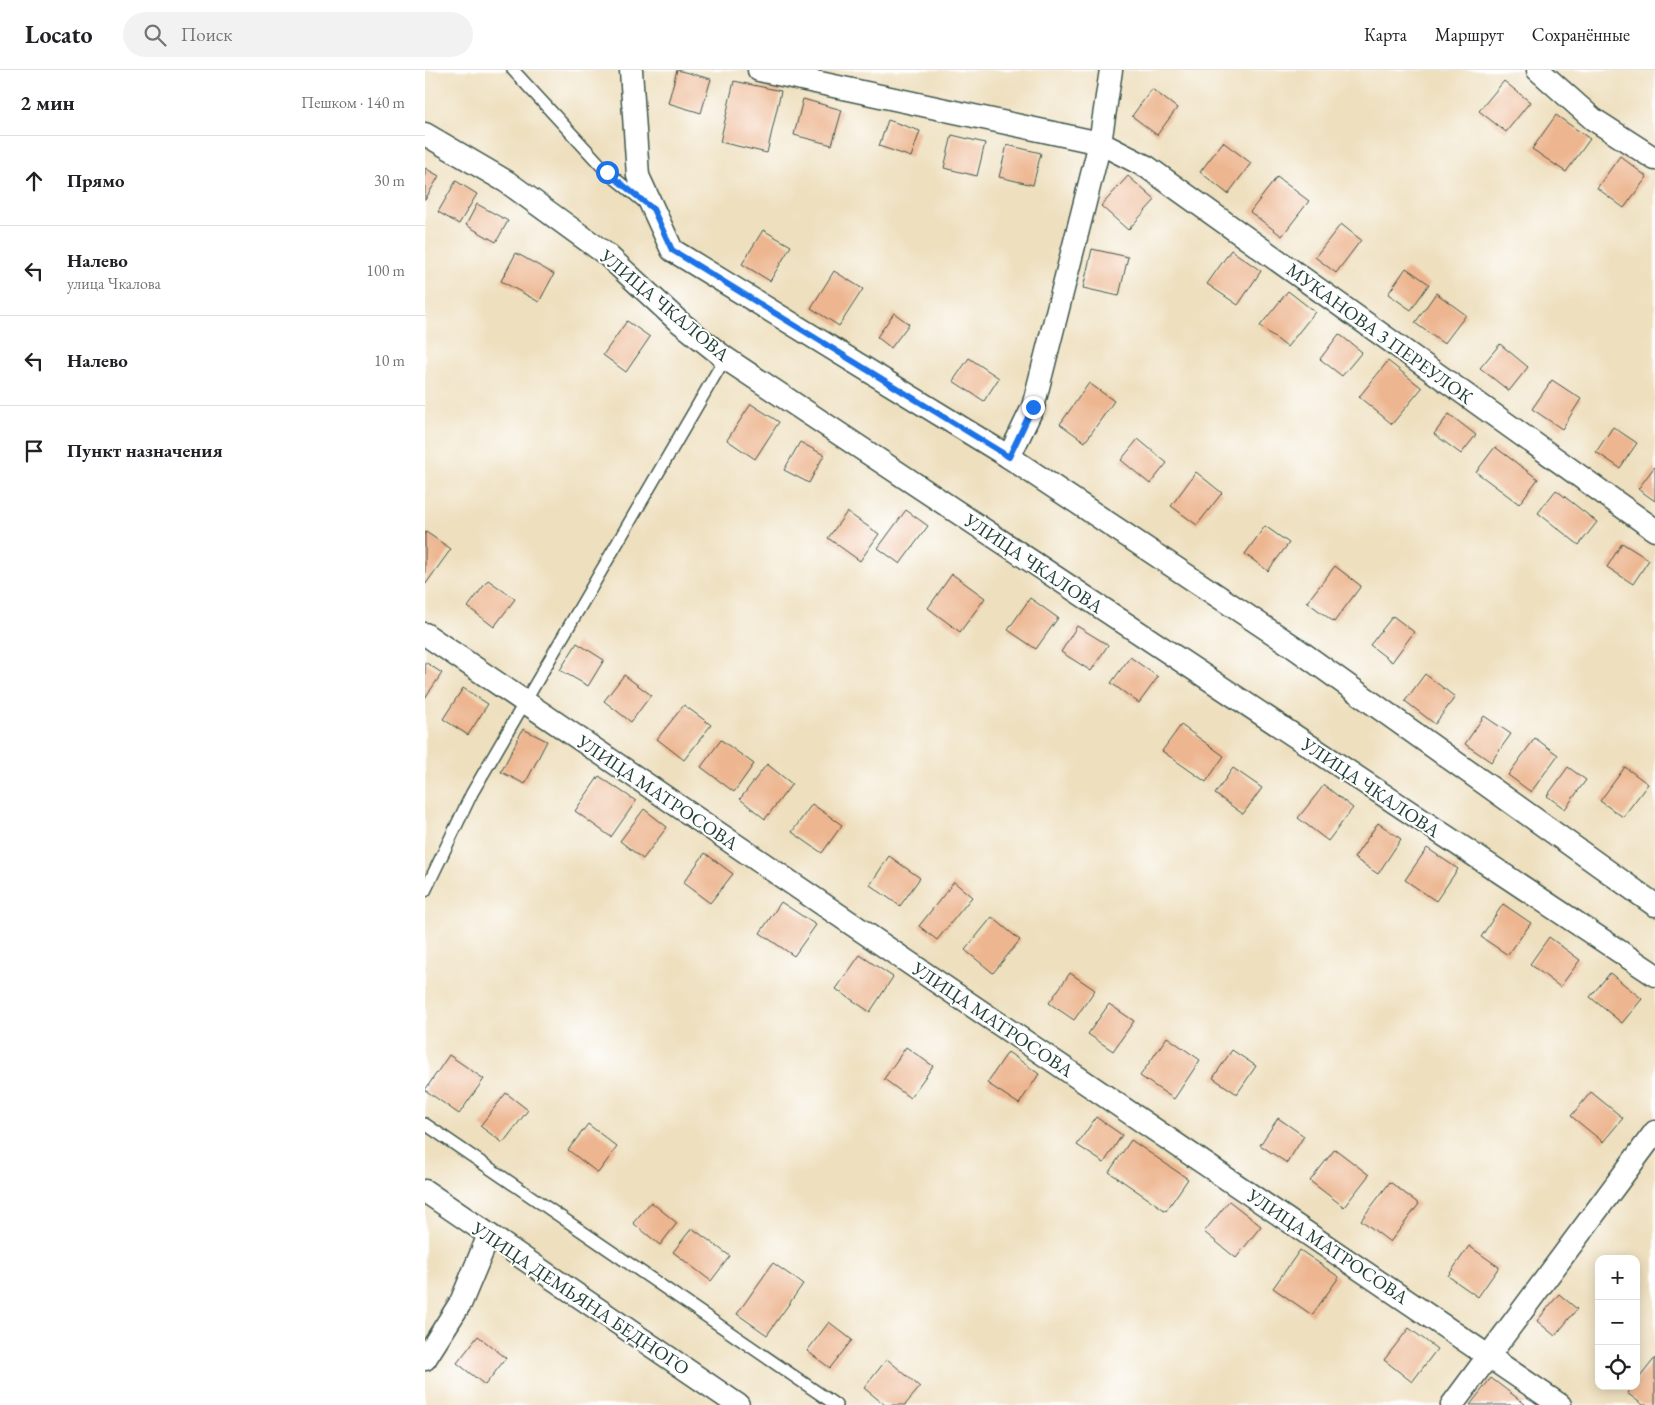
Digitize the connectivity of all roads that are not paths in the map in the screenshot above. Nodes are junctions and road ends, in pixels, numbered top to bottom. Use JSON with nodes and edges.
{"nodes":[{"id":1,"x":513,"y":70,"type":"edge"},
{"id":2,"x":631,"y":70,"type":"edge"},
{"id":3,"x":759,"y":70,"type":"edge"},
{"id":4,"x":1111,"y":70,"type":"edge"},
{"id":5,"x":1538,"y":70,"type":"edge"},
{"id":6,"x":425,"y":134,"type":"edge"},
{"id":7,"x":1100,"y":142,"type":"junction"},
{"id":8,"x":1655,"y":159,"type":"edge"},
{"id":9,"x":653,"y":209,"type":"junction"},
{"id":10,"x":725,"y":358,"type":"junction"},
{"id":11,"x":1009,"y":457,"type":"junction"},
{"id":12,"x":1655,"y":530,"type":"edge"},
{"id":13,"x":425,"y":634,"type":"edge"},
{"id":14,"x":525,"y":702,"type":"junction"},
{"id":15,"x":425,"y":891,"type":"edge"},
{"id":16,"x":1655,"y":905,"type":"edge"},
{"id":17,"x":1655,"y":975,"type":"edge"},
{"id":18,"x":425,"y":1124,"type":"edge"},
{"id":19,"x":1655,"y":1132,"type":"edge"},
{"id":20,"x":425,"y":1191,"type":"edge"},
{"id":21,"x":489,"y":1235,"type":"junction"},
{"id":22,"x":1488,"y":1355,"type":"junction"},
{"id":23,"x":425,"y":1359,"type":"edge"},
{"id":24,"x":738,"y":1405,"type":"edge"},
{"id":25,"x":837,"y":1405,"type":"edge"},
{"id":26,"x":1452,"y":1405,"type":"edge"},
{"id":27,"x":1560,"y":1405,"type":"edge"}],
"edges":[{"from":1,"to":9,"type":"lane"},
{"from":2,"to":9,"type":"street"},
{"from":3,"to":7,"type":"street","name":"МУКАНОВА 3 ПЕРЕУЛОК"},
{"from":4,"to":7,"type":"street"},
{"from":5,"to":8,"type":"street"},
{"from":6,"to":10,"type":"street","name":"УЛИЦА ЧКАЛОВА"},
{"from":7,"to":11,"type":"street"},
{"from":7,"to":12,"type":"street","name":"МУКАНОВА 3 ПЕРЕУЛОК"},
{"from":9,"to":11,"type":"street"},
{"from":10,"to":14,"type":"lane"},
{"from":10,"to":17,"type":"street","name":"УЛИЦА ЧКАЛОВА"},
{"from":11,"to":16,"type":"street"},
{"from":13,"to":14,"type":"street","name":"УЛИЦА МАТРОСОВА"},
{"from":14,"to":15,"type":"lane"},
{"from":14,"to":22,"type":"street","name":"УЛИЦА МАТРОСОВА"},
{"from":18,"to":25,"type":"lane"},
{"from":19,"to":22,"type":"street"},
{"from":20,"to":21,"type":"street","name":"УЛИЦА ДЕМЬЯНА БЕДНОГО"},
{"from":21,"to":23,"type":"street"},
{"from":21,"to":24,"type":"street","name":"УЛИЦА ДЕМЬЯНА БЕДНОГО"},
{"from":22,"to":26,"type":"street"},
{"from":22,"to":27,"type":"street","name":"УЛИЦА МАТРОСОВА"}]}
